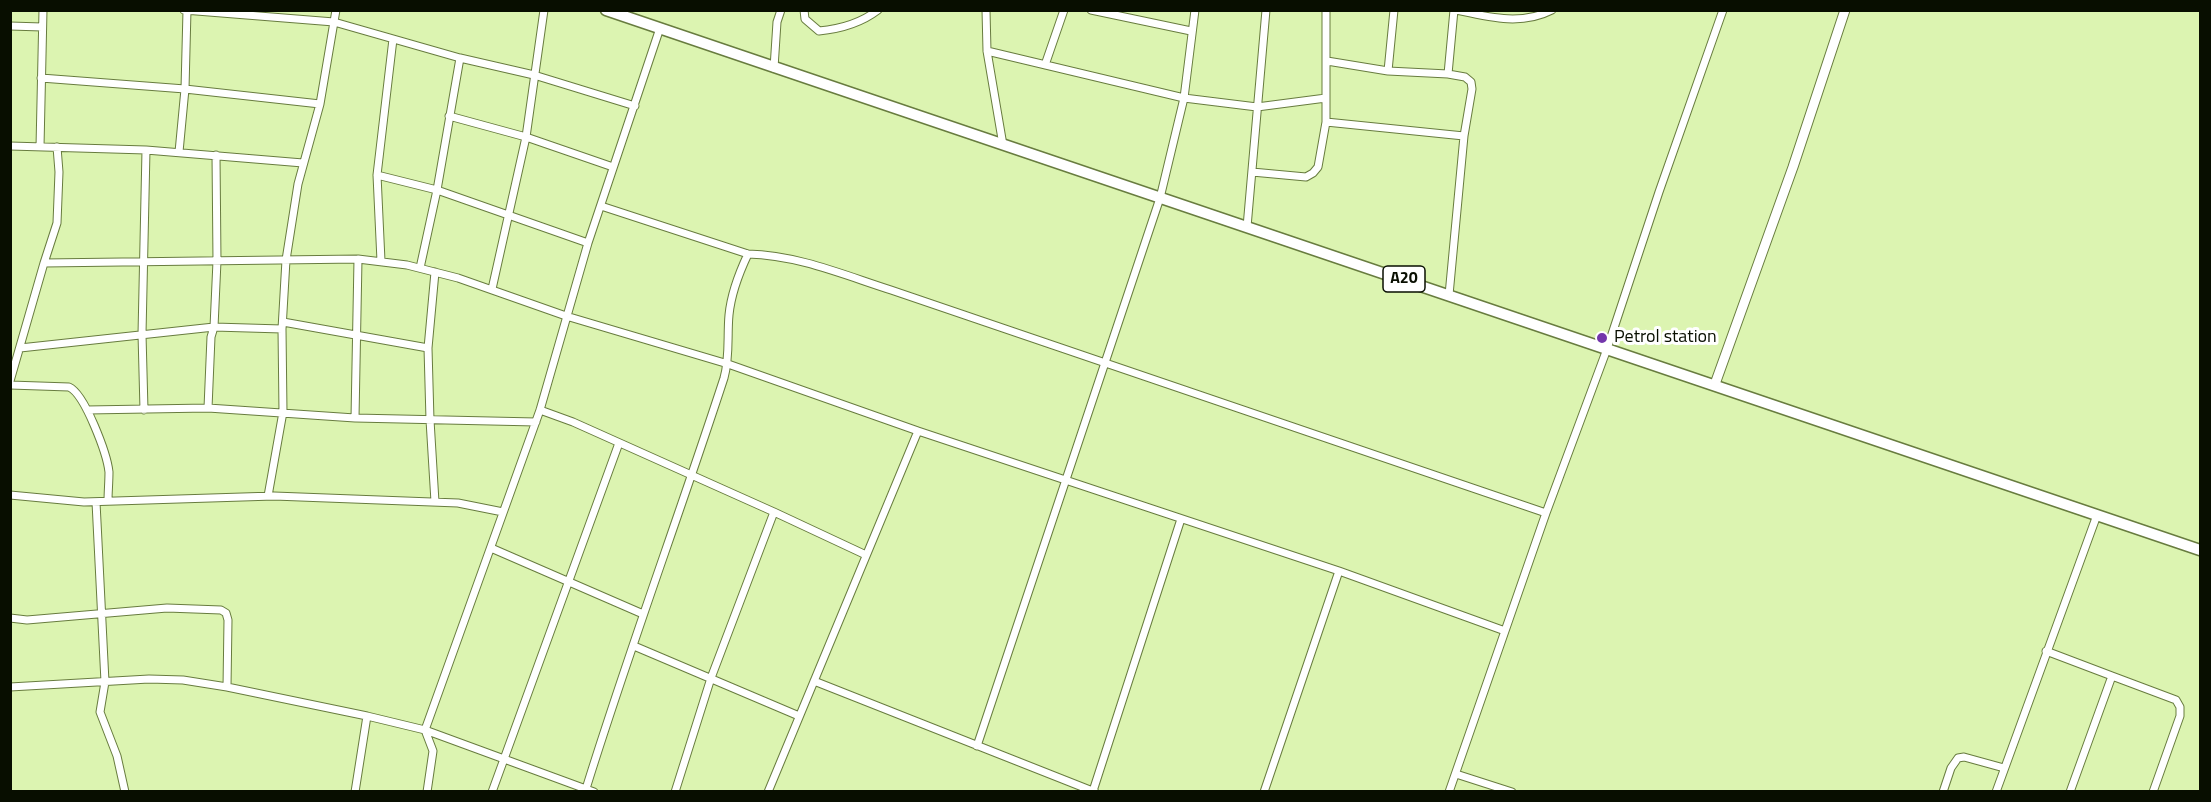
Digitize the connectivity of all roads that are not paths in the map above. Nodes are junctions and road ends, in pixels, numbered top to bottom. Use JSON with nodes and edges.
{"nodes":[{"id":1,"x":43,"y":10,"type":"edge"},
{"id":2,"x":336,"y":10,"type":"edge"},
{"id":3,"x":544,"y":10,"type":"edge"},
{"id":4,"x":606,"y":10,"type":"edge"},
{"id":5,"x":781,"y":10,"type":"edge"},
{"id":6,"x":804,"y":10,"type":"edge"},
{"id":7,"x":878,"y":10,"type":"edge"},
{"id":8,"x":986,"y":10,"type":"edge"},
{"id":9,"x":1064,"y":10,"type":"edge"},
{"id":10,"x":1090,"y":10,"type":"edge"},
{"id":11,"x":1195,"y":10,"type":"edge"},
{"id":12,"x":1266,"y":10,"type":"edge"},
{"id":13,"x":1326,"y":10,"type":"edge"},
{"id":14,"x":1395,"y":10,"type":"edge"},
{"id":15,"x":1455,"y":10,"type":"edge"},
{"id":16,"x":1552,"y":10,"type":"edge"},
{"id":17,"x":1723,"y":10,"type":"edge"},
{"id":18,"x":1845,"y":10,"type":"edge"},
{"id":19,"x":186,"y":11,"type":"edge"},
{"id":20,"x":630,"y":14,"type":"edge"},
{"id":21,"x":334,"y":22,"type":"junction"},
{"id":22,"x":10,"y":26,"type":"edge"},
{"id":23,"x":42,"y":27,"type":"junction"},
{"id":24,"x":660,"y":28,"type":"junction"},
{"id":25,"x":1191,"y":31,"type":"junction"},
{"id":26,"x":393,"y":39,"type":"junction"},
{"id":27,"x":987,"y":51,"type":"junction"},
{"id":28,"x":460,"y":58,"type":"junction"},
{"id":29,"x":1327,"y":61,"type":"junction"},
{"id":30,"x":1045,"y":65,"type":"junction"},
{"id":31,"x":774,"y":68,"type":"junction"},
{"id":32,"x":1388,"y":71,"type":"junction"},
{"id":33,"x":1448,"y":74,"type":"junction"},
{"id":34,"x":534,"y":75,"type":"junction"},
{"id":35,"x":41,"y":78,"type":"junction"},
{"id":36,"x":185,"y":89,"type":"junction"},
{"id":37,"x":1184,"y":98,"type":"junction"},
{"id":38,"x":1326,"y":98,"type":"junction"},
{"id":39,"x":320,"y":104,"type":"junction"},
{"id":40,"x":635,"y":106,"type":"junction"},
{"id":41,"x":1257,"y":107,"type":"junction"},
{"id":42,"x":449,"y":116,"type":"junction"},
{"id":43,"x":1326,"y":122,"type":"junction"},
{"id":44,"x":1464,"y":136,"type":"junction"},
{"id":45,"x":526,"y":137,"type":"junction"},
{"id":46,"x":1003,"y":145,"type":"junction"},
{"id":47,"x":10,"y":146,"type":"edge"},
{"id":48,"x":40,"y":147,"type":"junction"},
{"id":49,"x":57,"y":147,"type":"junction"},
{"id":50,"x":146,"y":150,"type":"junction"},
{"id":51,"x":179,"y":152,"type":"junction"},
{"id":52,"x":216,"y":155,"type":"junction"},
{"id":53,"x":303,"y":163,"type":"junction"},
{"id":54,"x":613,"y":167,"type":"junction"},
{"id":55,"x":1252,"y":172,"type":"junction"},
{"id":56,"x":377,"y":175,"type":"junction"},
{"id":57,"x":437,"y":190,"type":"junction"},
{"id":58,"x":1160,"y":198,"type":"junction"},
{"id":59,"x":601,"y":206,"type":"junction"},
{"id":60,"x":508,"y":215,"type":"junction"},
{"id":61,"x":1247,"y":227,"type":"junction"},
{"id":62,"x":588,"y":243,"type":"junction"},
{"id":63,"x":748,"y":254,"type":"junction"},
{"id":64,"x":358,"y":259,"type":"junction"},
{"id":65,"x":286,"y":260,"type":"junction"},
{"id":66,"x":217,"y":261,"type":"junction"},
{"id":67,"x":381,"y":261,"type":"junction"},
{"id":68,"x":45,"y":262,"type":"junction"},
{"id":69,"x":144,"y":262,"type":"junction"},
{"id":70,"x":420,"y":268,"type":"junction"},
{"id":71,"x":435,"y":272,"type":"junction"},
{"id":72,"x":492,"y":289,"type":"junction"},
{"id":73,"x":1449,"y":295,"type":"junction"},
{"id":74,"x":566,"y":316,"type":"junction"},
{"id":75,"x":282,"y":326,"type":"junction"},
{"id":76,"x":214,"y":327,"type":"junction"},
{"id":77,"x":142,"y":334,"type":"junction"},
{"id":78,"x":356,"y":337,"type":"junction"},
{"id":79,"x":20,"y":348,"type":"junction"},
{"id":80,"x":428,"y":348,"type":"junction"},
{"id":81,"x":1607,"y":349,"type":"junction"},
{"id":82,"x":13,"y":362,"type":"edge"},
{"id":83,"x":1104,"y":363,"type":"junction"},
{"id":84,"x":728,"y":364,"type":"junction"},
{"id":85,"x":10,"y":383,"type":"edge"},
{"id":86,"x":1715,"y":384,"type":"junction"},
{"id":87,"x":208,"y":408,"type":"junction"},
{"id":88,"x":87,"y":410,"type":"junction"},
{"id":89,"x":144,"y":410,"type":"junction"},
{"id":90,"x":540,"y":410,"type":"junction"},
{"id":91,"x":283,"y":412,"type":"junction"},
{"id":92,"x":356,"y":418,"type":"junction"},
{"id":93,"x":430,"y":420,"type":"junction"},
{"id":94,"x":536,"y":422,"type":"junction"},
{"id":95,"x":918,"y":431,"type":"junction"},
{"id":96,"x":619,"y":443,"type":"junction"},
{"id":97,"x":692,"y":477,"type":"junction"},
{"id":98,"x":1066,"y":481,"type":"junction"},
{"id":99,"x":10,"y":495,"type":"edge"},
{"id":100,"x":268,"y":496,"type":"junction"},
{"id":101,"x":108,"y":501,"type":"junction"},
{"id":102,"x":96,"y":502,"type":"junction"},
{"id":103,"x":435,"y":502,"type":"junction"},
{"id":104,"x":503,"y":512,"type":"junction"},
{"id":105,"x":774,"y":512,"type":"junction"},
{"id":106,"x":1546,"y":513,"type":"junction"},
{"id":107,"x":2097,"y":515,"type":"junction"},
{"id":108,"x":1181,"y":519,"type":"junction"},
{"id":109,"x":491,"y":548,"type":"junction"},
{"id":110,"x":2200,"y":550,"type":"edge"},
{"id":111,"x":866,"y":555,"type":"junction"},
{"id":112,"x":1339,"y":571,"type":"junction"},
{"id":113,"x":568,"y":582,"type":"junction"},
{"id":114,"x":100,"y":614,"type":"junction"},
{"id":115,"x":643,"y":614,"type":"junction"},
{"id":116,"x":10,"y":618,"type":"edge"},
{"id":117,"x":1505,"y":631,"type":"junction"},
{"id":118,"x":634,"y":646,"type":"junction"},
{"id":119,"x":2046,"y":651,"type":"junction"},
{"id":120,"x":2112,"y":676,"type":"junction"},
{"id":121,"x":711,"y":678,"type":"junction"},
{"id":122,"x":814,"y":681,"type":"junction"},
{"id":123,"x":105,"y":682,"type":"junction"},
{"id":124,"x":10,"y":687,"type":"edge"},
{"id":125,"x":227,"y":687,"type":"junction"},
{"id":126,"x":367,"y":716,"type":"junction"},
{"id":127,"x":799,"y":716,"type":"junction"},
{"id":128,"x":425,"y":730,"type":"junction"},
{"id":129,"x":978,"y":746,"type":"junction"},
{"id":130,"x":503,"y":759,"type":"junction"},
{"id":131,"x":2004,"y":768,"type":"junction"},
{"id":132,"x":1456,"y":774,"type":"junction"},
{"id":133,"x":586,"y":790,"type":"edge"},
{"id":134,"x":1094,"y":791,"type":"edge"},
{"id":135,"x":125,"y":792,"type":"edge"},
{"id":136,"x":355,"y":792,"type":"edge"},
{"id":137,"x":427,"y":792,"type":"edge"},
{"id":138,"x":492,"y":792,"type":"edge"},
{"id":139,"x":594,"y":792,"type":"edge"},
{"id":140,"x":675,"y":792,"type":"edge"},
{"id":141,"x":768,"y":792,"type":"edge"},
{"id":142,"x":1264,"y":792,"type":"edge"},
{"id":143,"x":1449,"y":792,"type":"edge"},
{"id":144,"x":1512,"y":792,"type":"edge"},
{"id":145,"x":1943,"y":792,"type":"edge"},
{"id":146,"x":1996,"y":792,"type":"edge"},
{"id":147,"x":2070,"y":792,"type":"edge"},
{"id":148,"x":2153,"y":792,"type":"edge"}],
"edges":[{"from":1,"to":23,"type":"street"},
{"from":2,"to":21,"type":"street"},
{"from":3,"to":34,"type":"street"},
{"from":4,"to":20,"type":"main road","number":"A20"},
{"from":5,"to":31,"type":"street"},
{"from":6,"to":7,"type":"street"},
{"from":8,"to":27,"type":"street"},
{"from":9,"to":30,"type":"street"},
{"from":10,"to":25,"type":"street"},
{"from":11,"to":25,"type":"street"},
{"from":12,"to":41,"type":"street"},
{"from":13,"to":29,"type":"street"},
{"from":14,"to":32,"type":"street"},
{"from":15,"to":16,"type":"street"},
{"from":15,"to":33,"type":"street"},
{"from":17,"to":81,"type":"street"},
{"from":18,"to":86,"type":"street"},
{"from":19,"to":21,"type":"street"},
{"from":19,"to":36,"type":"street"},
{"from":20,"to":24,"type":"main road","number":"A20"},
{"from":21,"to":26,"type":"street"},
{"from":21,"to":39,"type":"street"},
{"from":22,"to":23,"type":"street"},
{"from":23,"to":35,"type":"street"},
{"from":24,"to":31,"type":"main road","number":"A20"},
{"from":24,"to":40,"type":"street"},
{"from":25,"to":37,"type":"street"},
{"from":26,"to":28,"type":"street"},
{"from":26,"to":56,"type":"street"},
{"from":27,"to":30,"type":"street"},
{"from":27,"to":46,"type":"street"},
{"from":28,"to":34,"type":"street"},
{"from":28,"to":42,"type":"street"},
{"from":29,"to":32,"type":"street"},
{"from":29,"to":38,"type":"street"},
{"from":30,"to":37,"type":"street"},
{"from":31,"to":46,"type":"main road","number":"A20"},
{"from":32,"to":33,"type":"street"},
{"from":33,"to":44,"type":"street"},
{"from":34,"to":40,"type":"street"},
{"from":34,"to":45,"type":"street"},
{"from":35,"to":36,"type":"street"},
{"from":35,"to":48,"type":"street"},
{"from":36,"to":39,"type":"street"},
{"from":36,"to":51,"type":"street"},
{"from":37,"to":41,"type":"street"},
{"from":37,"to":58,"type":"street"},
{"from":38,"to":41,"type":"street"},
{"from":38,"to":43,"type":"street"},
{"from":39,"to":53,"type":"street"},
{"from":40,"to":54,"type":"street"},
{"from":41,"to":55,"type":"street"},
{"from":42,"to":45,"type":"street"},
{"from":42,"to":57,"type":"street"},
{"from":43,"to":44,"type":"street"},
{"from":43,"to":55,"type":"street"},
{"from":44,"to":73,"type":"street"},
{"from":45,"to":54,"type":"street"},
{"from":45,"to":60,"type":"street"},
{"from":46,"to":58,"type":"main road","number":"A20"},
{"from":47,"to":48,"type":"street"},
{"from":48,"to":49,"type":"street"},
{"from":49,"to":50,"type":"street"},
{"from":49,"to":68,"type":"street"},
{"from":50,"to":51,"type":"street"},
{"from":50,"to":69,"type":"street"},
{"from":51,"to":52,"type":"street"},
{"from":52,"to":53,"type":"street"},
{"from":52,"to":66,"type":"street"},
{"from":53,"to":65,"type":"street"},
{"from":54,"to":59,"type":"street"},
{"from":55,"to":61,"type":"street"},
{"from":56,"to":57,"type":"street"},
{"from":56,"to":67,"type":"street"},
{"from":57,"to":60,"type":"street"},
{"from":57,"to":70,"type":"street"},
{"from":58,"to":61,"type":"main road","number":"A20"},
{"from":58,"to":83,"type":"street"},
{"from":59,"to":62,"type":"street"},
{"from":59,"to":63,"type":"street"},
{"from":60,"to":62,"type":"street"},
{"from":60,"to":72,"type":"street"},
{"from":61,"to":73,"type":"main road","number":"A20"},
{"from":62,"to":74,"type":"street"},
{"from":63,"to":83,"type":"street"},
{"from":63,"to":84,"type":"street"},
{"from":64,"to":65,"type":"street"},
{"from":64,"to":67,"type":"street"},
{"from":64,"to":78,"type":"street"},
{"from":65,"to":66,"type":"street"},
{"from":65,"to":75,"type":"street"},
{"from":66,"to":69,"type":"street"},
{"from":66,"to":76,"type":"street"},
{"from":67,"to":70,"type":"street"},
{"from":68,"to":69,"type":"street"},
{"from":68,"to":79,"type":"street"},
{"from":69,"to":77,"type":"street"},
{"from":70,"to":71,"type":"street"},
{"from":71,"to":72,"type":"street"},
{"from":71,"to":80,"type":"street"},
{"from":72,"to":74,"type":"street"},
{"from":73,"to":81,"type":"main road","number":"A20"},
{"from":74,"to":84,"type":"street"},
{"from":74,"to":90,"type":"street"},
{"from":75,"to":76,"type":"street"},
{"from":75,"to":78,"type":"street"},
{"from":75,"to":91,"type":"street"},
{"from":76,"to":77,"type":"street"},
{"from":76,"to":87,"type":"street"},
{"from":77,"to":79,"type":"street"},
{"from":77,"to":89,"type":"street"},
{"from":78,"to":80,"type":"street"},
{"from":78,"to":92,"type":"street"},
{"from":79,"to":82,"type":"street"},
{"from":80,"to":93,"type":"street"},
{"from":81,"to":86,"type":"main road","number":"A20"},
{"from":81,"to":106,"type":"street"},
{"from":82,"to":85,"type":"street"},
{"from":83,"to":98,"type":"street"},
{"from":83,"to":106,"type":"street"},
{"from":84,"to":95,"type":"street"},
{"from":84,"to":97,"type":"street"},
{"from":85,"to":88,"type":"street"},
{"from":86,"to":107,"type":"main road","number":"A20"},
{"from":87,"to":89,"type":"street"},
{"from":87,"to":91,"type":"street"},
{"from":88,"to":89,"type":"street"},
{"from":88,"to":101,"type":"street"},
{"from":90,"to":94,"type":"street"},
{"from":90,"to":96,"type":"street"},
{"from":91,"to":92,"type":"street"},
{"from":91,"to":100,"type":"street"},
{"from":92,"to":93,"type":"street"},
{"from":93,"to":94,"type":"street"},
{"from":93,"to":103,"type":"street"},
{"from":94,"to":104,"type":"street"},
{"from":95,"to":98,"type":"street"},
{"from":95,"to":111,"type":"street"},
{"from":96,"to":97,"type":"street"},
{"from":96,"to":113,"type":"street"},
{"from":97,"to":105,"type":"street"},
{"from":97,"to":115,"type":"street"},
{"from":98,"to":108,"type":"street"},
{"from":98,"to":129,"type":"street"},
{"from":99,"to":102,"type":"street"},
{"from":100,"to":101,"type":"street"},
{"from":100,"to":103,"type":"street"},
{"from":101,"to":102,"type":"street"},
{"from":102,"to":114,"type":"street"},
{"from":103,"to":104,"type":"street"},
{"from":104,"to":109,"type":"street"},
{"from":105,"to":111,"type":"street"},
{"from":105,"to":121,"type":"street"},
{"from":106,"to":117,"type":"street"},
{"from":107,"to":110,"type":"main road","number":"A20"},
{"from":107,"to":119,"type":"street"},
{"from":108,"to":112,"type":"street"},
{"from":108,"to":134,"type":"street"},
{"from":109,"to":113,"type":"street"},
{"from":109,"to":128,"type":"street"},
{"from":111,"to":122,"type":"street"},
{"from":112,"to":117,"type":"street"},
{"from":112,"to":142,"type":"street"},
{"from":113,"to":115,"type":"street"},
{"from":113,"to":130,"type":"street"},
{"from":114,"to":116,"type":"street"},
{"from":114,"to":123,"type":"street"},
{"from":114,"to":125,"type":"street"},
{"from":115,"to":118,"type":"street"},
{"from":117,"to":132,"type":"street"},
{"from":118,"to":121,"type":"street"},
{"from":118,"to":133,"type":"street"},
{"from":119,"to":120,"type":"street"},
{"from":119,"to":131,"type":"street"},
{"from":120,"to":147,"type":"street"},
{"from":120,"to":148,"type":"street"},
{"from":121,"to":127,"type":"street"},
{"from":121,"to":140,"type":"street"},
{"from":122,"to":127,"type":"street"},
{"from":122,"to":129,"type":"street"},
{"from":123,"to":124,"type":"street"},
{"from":123,"to":125,"type":"street"},
{"from":123,"to":135,"type":"street"},
{"from":125,"to":126,"type":"street"},
{"from":126,"to":128,"type":"street"},
{"from":126,"to":136,"type":"street"},
{"from":127,"to":141,"type":"street"},
{"from":128,"to":130,"type":"street"},
{"from":128,"to":137,"type":"street"},
{"from":129,"to":134,"type":"street"},
{"from":130,"to":133,"type":"street"},
{"from":130,"to":138,"type":"street"},
{"from":131,"to":145,"type":"street"},
{"from":131,"to":146,"type":"street"},
{"from":132,"to":143,"type":"street"},
{"from":132,"to":144,"type":"street"},
{"from":133,"to":139,"type":"street"}]}
